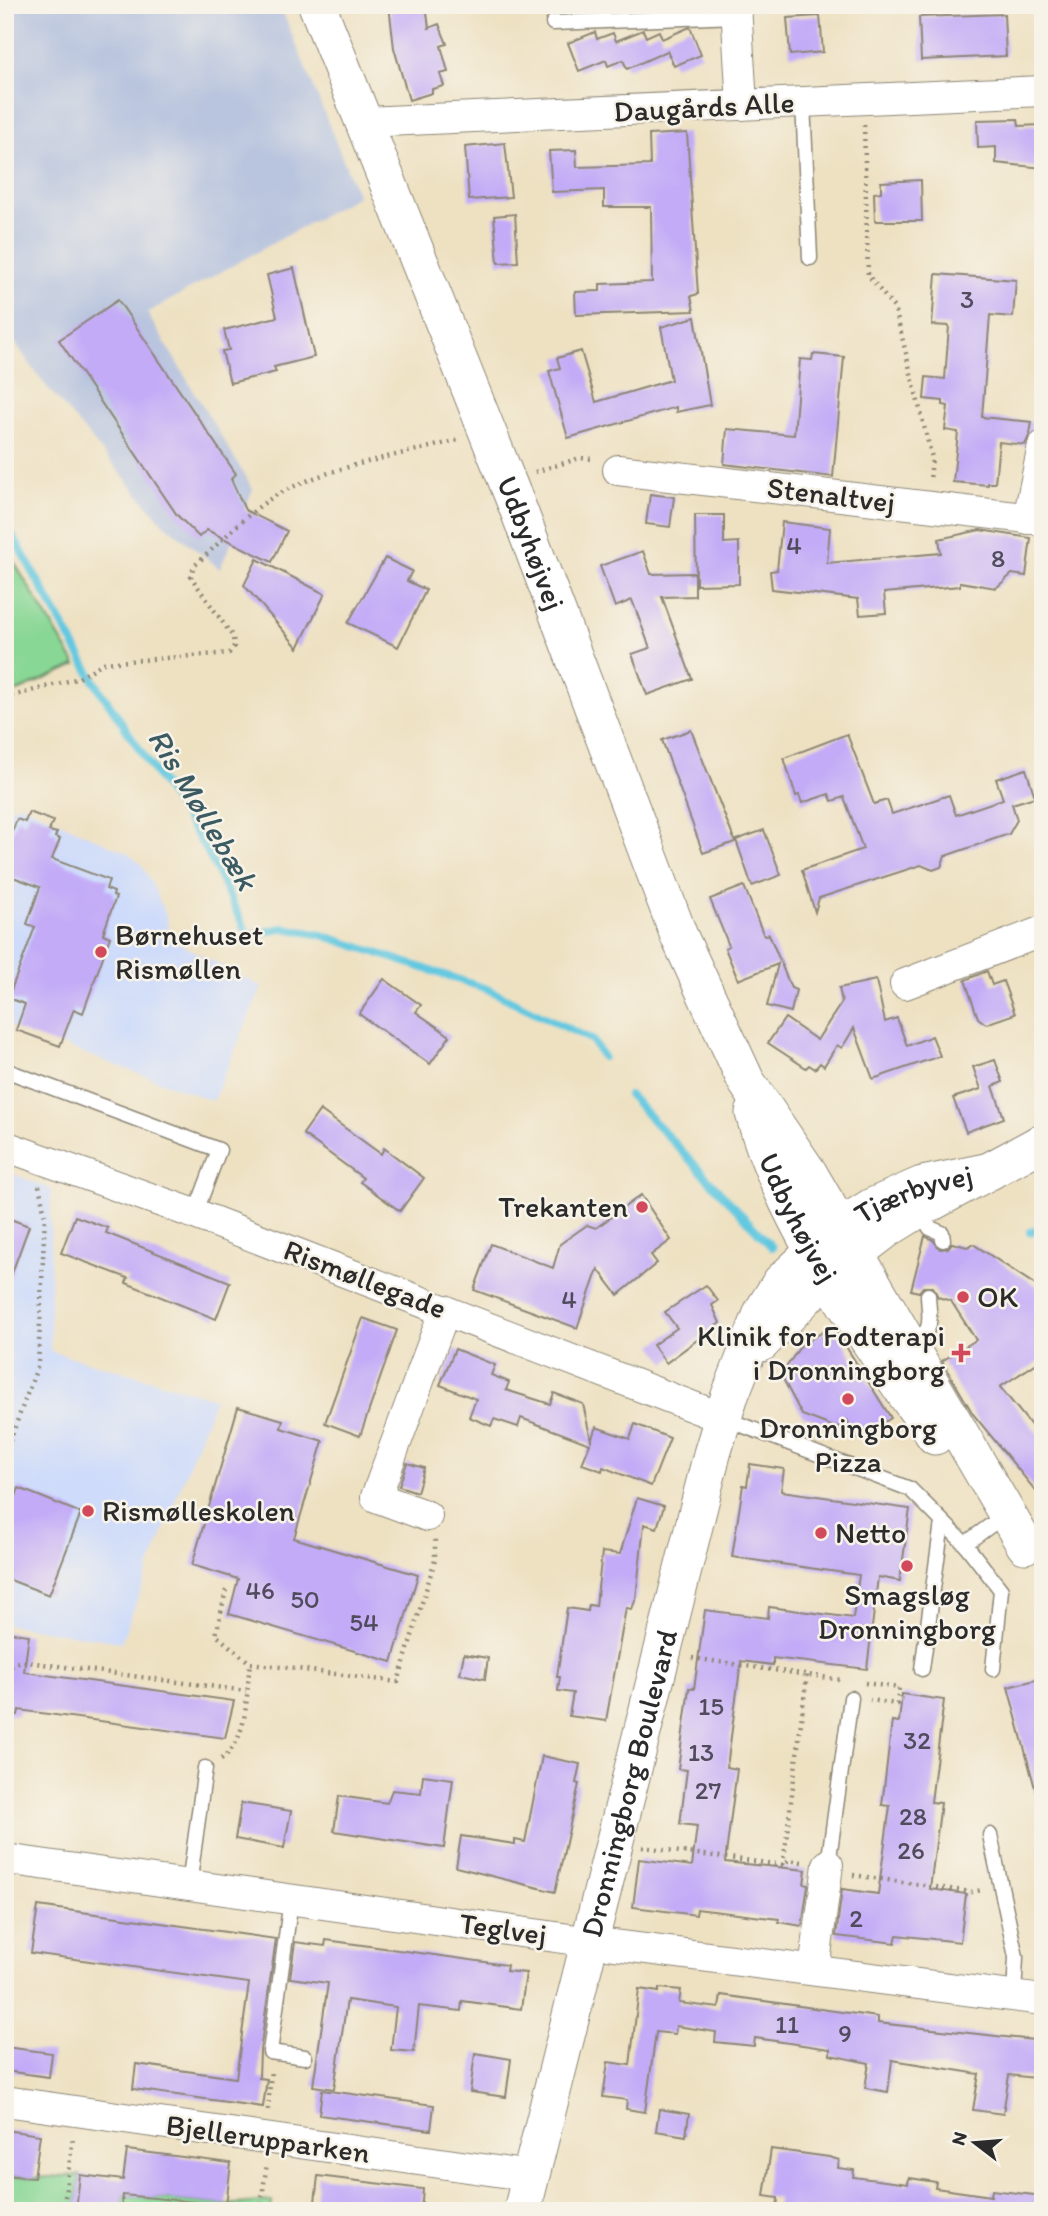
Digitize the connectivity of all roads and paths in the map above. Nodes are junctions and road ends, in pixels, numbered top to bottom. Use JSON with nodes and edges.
{"nodes":[{"id":1,"x":317,"y":5,"type":"edge"},
{"id":2,"x":736,"y":10,"type":"edge"},
{"id":3,"x":553,"y":23,"type":"dead end"},
{"id":4,"x":1043,"y":91,"type":"edge"},
{"id":5,"x":863,"y":99,"type":"junction"},
{"id":6,"x":803,"y":102,"type":"junction"},
{"id":7,"x":742,"y":105,"type":"junction"},
{"id":8,"x":365,"y":122,"type":"junction"},
{"id":9,"x":810,"y":258,"type":"dead end"},
{"id":10,"x":488,"y":432,"type":"junction"},
{"id":11,"x":1043,"y":446,"type":"edge"},
{"id":12,"x":503,"y":469,"type":"junction"},
{"id":13,"x":618,"y":470,"type":"joint"},
{"id":14,"x":928,"y":507,"type":"junction"},
{"id":15,"x":1035,"y":519,"type":"edge"},
{"id":16,"x":5,"y":698,"type":"edge"},
{"id":17,"x":1043,"y":931,"type":"edge"},
{"id":18,"x":905,"y":984,"type":"dead end"},
{"id":19,"x":5,"y":1070,"type":"edge"},
{"id":20,"x":1043,"y":1142,"type":"edge"},
{"id":21,"x":19,"y":1151,"type":"edge"},
{"id":22,"x":913,"y":1199,"type":"junction"},
{"id":23,"x":195,"y":1214,"type":"junction"},
{"id":24,"x":943,"y":1240,"type":"dead end"},
{"id":25,"x":835,"y":1250,"type":"junction"},
{"id":26,"x":928,"y":1295,"type":"dead end"},
{"id":27,"x":445,"y":1310,"type":"junction"},
{"id":28,"x":895,"y":1354,"type":"junction"},
{"id":29,"x":722,"y":1418,"type":"junction"},
{"id":30,"x":5,"y":1454,"type":"edge"},
{"id":31,"x":426,"y":1516,"type":"joint"},
{"id":32,"x":1004,"y":1516,"type":"junction"},
{"id":33,"x":942,"y":1523,"type":"junction"},
{"id":34,"x":965,"y":1544,"type":"junction"},
{"id":35,"x":1034,"y":1554,"type":"edge"},
{"id":36,"x":226,"y":1590,"type":"dead end"},
{"id":37,"x":663,"y":1653,"type":"junction"},
{"id":38,"x":250,"y":1663,"type":"junction"},
{"id":39,"x":922,"y":1669,"type":"dead end"},
{"id":40,"x":993,"y":1669,"type":"dead end"},
{"id":41,"x":5,"y":1670,"type":"edge"},
{"id":42,"x":807,"y":1675,"type":"junction"},
{"id":43,"x":847,"y":1681,"type":"dead end"},
{"id":44,"x":860,"y":1682,"type":"dead end"},
{"id":45,"x":246,"y":1691,"type":"junction"},
{"id":46,"x":851,"y":1698,"type":"joint"},
{"id":47,"x":205,"y":1768,"type":"joint"},
{"id":48,"x":990,"y":1835,"type":"dead end"},
{"id":49,"x":5,"y":1860,"type":"edge"},
{"id":50,"x":783,"y":1865,"type":"dead end"},
{"id":51,"x":828,"y":1865,"type":"joint"},
{"id":52,"x":189,"y":1885,"type":"junction"},
{"id":53,"x":291,"y":1900,"type":"junction"},
{"id":54,"x":591,"y":1942,"type":"junction"},
{"id":55,"x":814,"y":1970,"type":"junction"},
{"id":56,"x":1028,"y":1998,"type":"edge"},
{"id":57,"x":270,"y":2052,"type":"junction"},
{"id":58,"x":305,"y":2057,"type":"dead end"},
{"id":59,"x":5,"y":2101,"type":"edge"},
{"id":60,"x":77,"y":2111,"type":"junction"},
{"id":61,"x":267,"y":2138,"type":"junction"},
{"id":62,"x":531,"y":2176,"type":"junction"},
{"id":63,"x":63,"y":2211,"type":"edge"},
{"id":64,"x":260,"y":2211,"type":"edge"},
{"id":65,"x":522,"y":2211,"type":"edge"}],
"edges":[{"from":1,"to":8,"type":"street","name":"Udbyhøjvej"},
{"from":2,"to":3,"type":"lane"},
{"from":2,"to":7,"type":"street"},
{"from":4,"to":5,"type":"street","name":"Daugårds Alle"},
{"from":5,"to":6,"type":"street","name":"Daugårds Alle"},
{"from":5,"to":14,"type":"path"},
{"from":6,"to":7,"type":"street","name":"Daugårds Alle"},
{"from":6,"to":9,"type":"lane"},
{"from":7,"to":8,"type":"street","name":"Daugårds Alle"},
{"from":8,"to":10,"type":"street","name":"Udbyhøjvej"},
{"from":10,"to":12,"type":"street","name":"Udbyhøjvej"},
{"from":10,"to":16,"type":"path"},
{"from":11,"to":15,"type":"street"},
{"from":12,"to":13,"type":"path"},
{"from":12,"to":25,"type":"street","name":"Udbyhøjvej"},
{"from":13,"to":14,"type":"street","name":"Stenaltvej"},
{"from":14,"to":15,"type":"street","name":"Stenaltvej"},
{"from":17,"to":18,"type":"street"},
{"from":19,"to":23,"type":"lane"},
{"from":20,"to":22,"type":"street","name":"Tjærbyvej"},
{"from":21,"to":23,"type":"street","name":"Rismøllegade"},
{"from":21,"to":30,"type":"path"},
{"from":22,"to":24,"type":"lane"},
{"from":22,"to":25,"type":"street","name":"Tjærbyvej"},
{"from":23,"to":27,"type":"street","name":"Rismøllegade"},
{"from":25,"to":28,"type":"street","name":"Udbyhøjvej"},
{"from":25,"to":29,"type":"street","name":"Dronningborg Boulevard"},
{"from":26,"to":28,"type":"lane"},
{"from":27,"to":29,"type":"street","name":"Rismøllegade"},
{"from":27,"to":31,"type":"street"},
{"from":28,"to":32,"type":"street","name":"Udbyhøjvej"},
{"from":29,"to":33,"type":"lane"},
{"from":29,"to":37,"type":"street","name":"Dronningborg Boulevard"},
{"from":31,"to":38,"type":"path"},
{"from":32,"to":34,"type":"lane"},
{"from":32,"to":35,"type":"street","name":"Udbyhøjvej"},
{"from":33,"to":34,"type":"lane"},
{"from":33,"to":39,"type":"lane"},
{"from":34,"to":40,"type":"lane"},
{"from":36,"to":38,"type":"path"},
{"from":37,"to":42,"type":"path"},
{"from":37,"to":54,"type":"street","name":"Dronningborg Boulevard"},
{"from":38,"to":45,"type":"path"},
{"from":41,"to":45,"type":"path"},
{"from":42,"to":43,"type":"path"},
{"from":42,"to":50,"type":"path"},
{"from":44,"to":46,"type":"path"},
{"from":45,"to":47,"type":"path"},
{"from":46,"to":51,"type":"lane"},
{"from":47,"to":52,"type":"lane"},
{"from":48,"to":56,"type":"lane"},
{"from":49,"to":52,"type":"street","name":"Teglvej"},
{"from":51,"to":55,"type":"street"},
{"from":52,"to":53,"type":"street","name":"Teglvej"},
{"from":53,"to":54,"type":"street","name":"Teglvej"},
{"from":53,"to":57,"type":"lane"},
{"from":54,"to":55,"type":"street","name":"Teglvej"},
{"from":54,"to":62,"type":"street","name":"Dronningborg Boulevard"},
{"from":55,"to":56,"type":"street","name":"Teglvej"},
{"from":57,"to":58,"type":"lane"},
{"from":57,"to":61,"type":"path"},
{"from":59,"to":60,"type":"street","name":"Bjellerupparken"},
{"from":60,"to":61,"type":"street","name":"Bjellerupparken"},
{"from":60,"to":63,"type":"path"},
{"from":61,"to":62,"type":"street","name":"Bjellerupparken"},
{"from":61,"to":64,"type":"path"},
{"from":62,"to":65,"type":"street","name":"Dronningborg Boulevard"}]}
